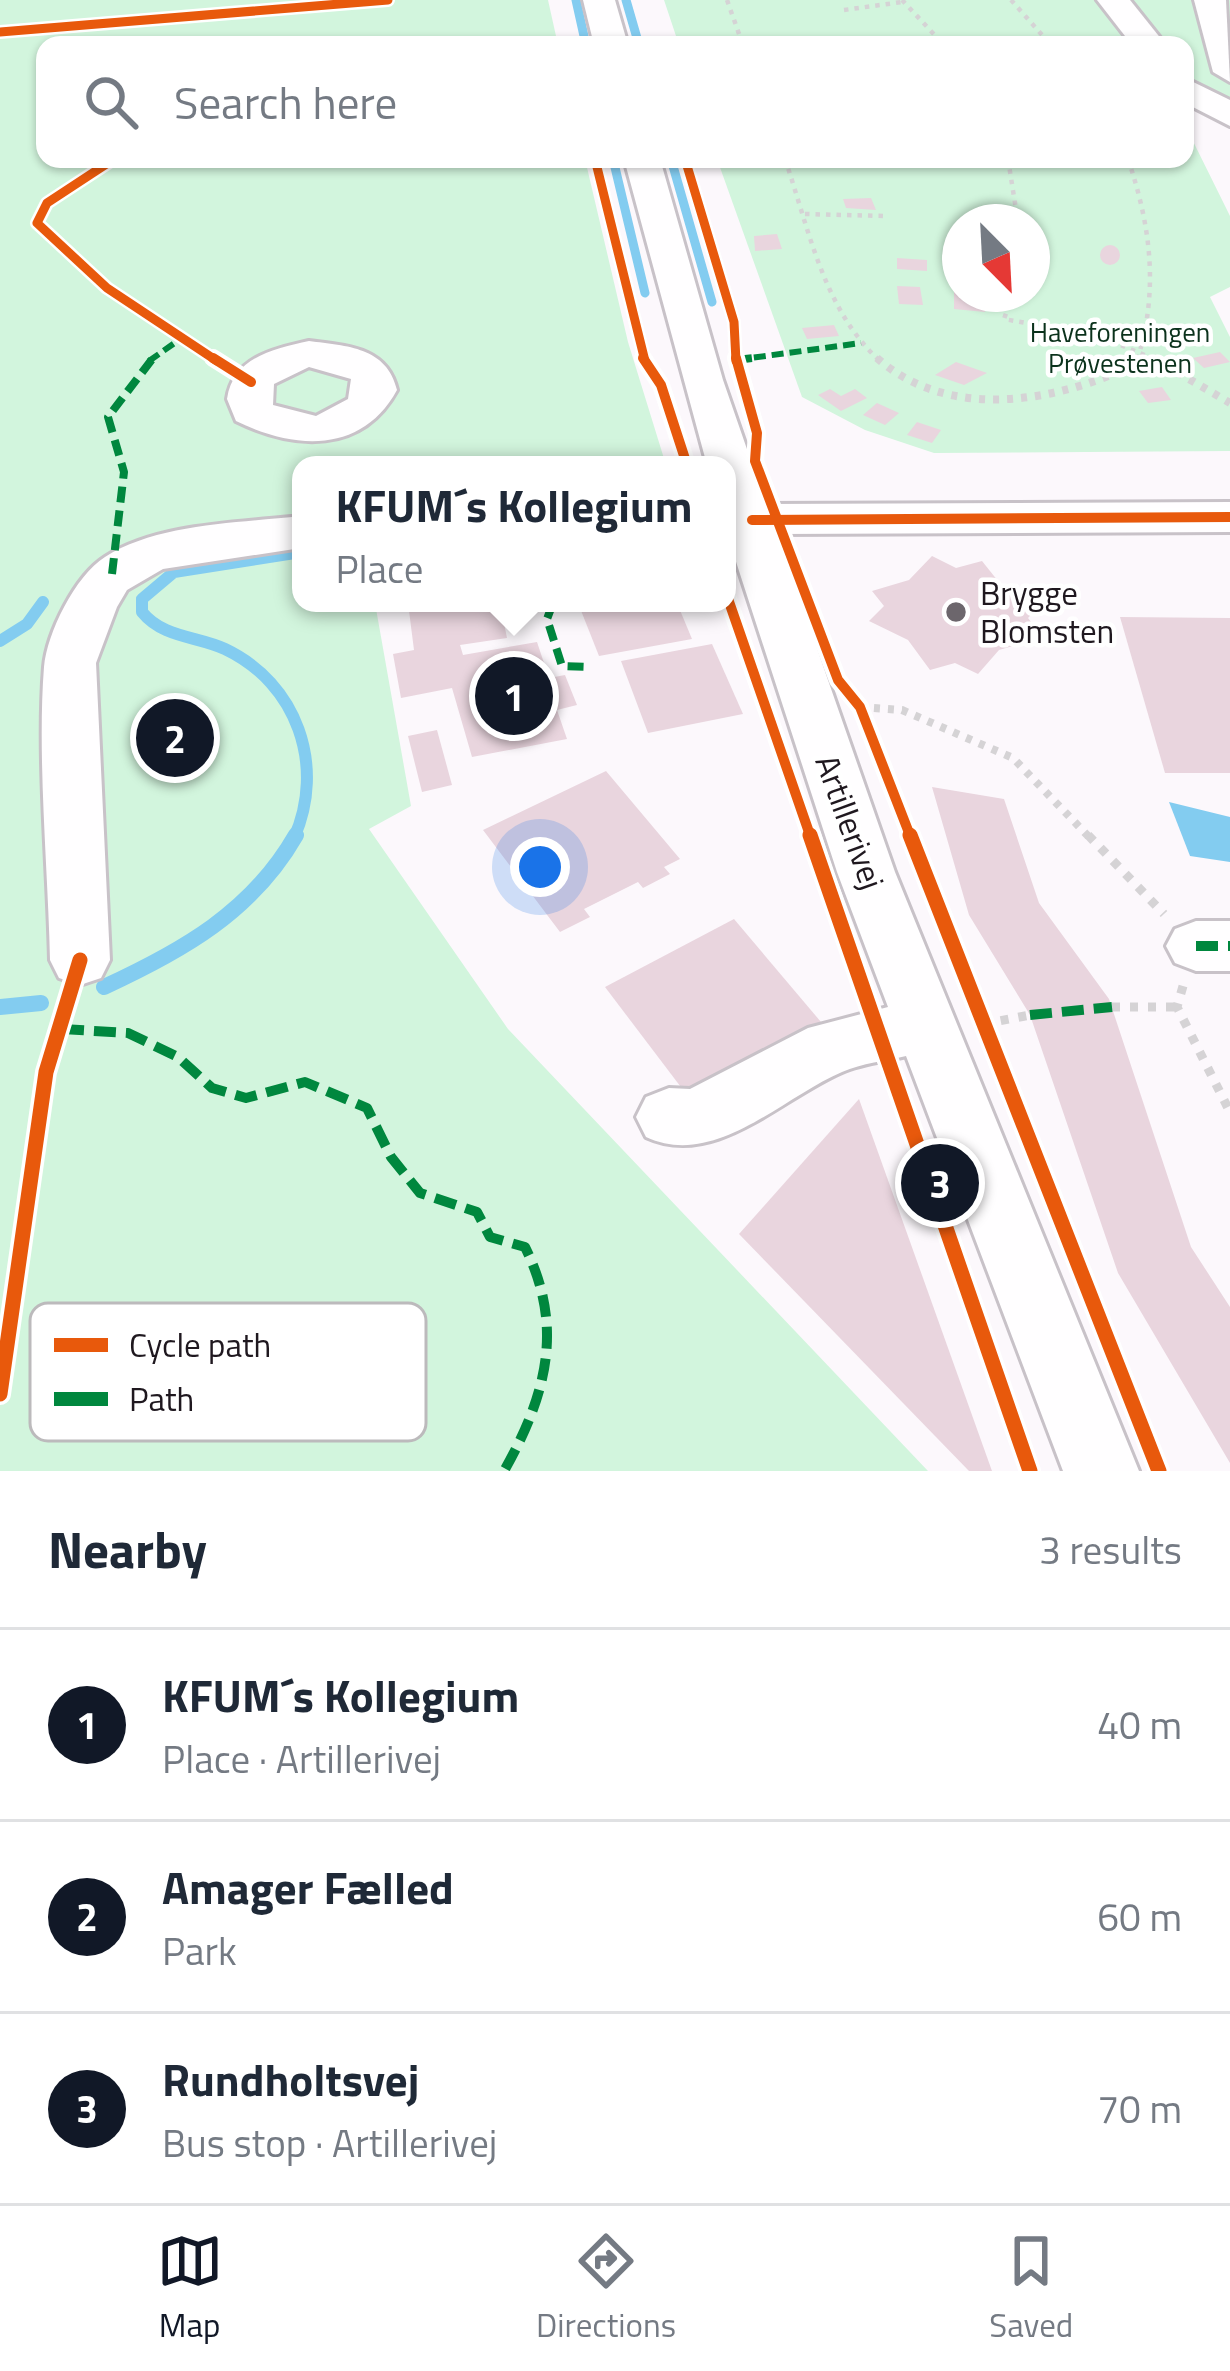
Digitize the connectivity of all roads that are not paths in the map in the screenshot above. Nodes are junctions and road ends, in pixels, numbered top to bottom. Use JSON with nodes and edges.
{"nodes":[{"id":1,"x":599,"y":0,"type":"edge"},
{"id":2,"x":1113,"y":0,"type":"edge"},
{"id":3,"x":1210,"y":0,"type":"edge"},
{"id":4,"x":609,"y":36,"type":"edge"},
{"id":5,"x":1142,"y":36,"type":"edge"},
{"id":6,"x":1230,"y":72,"type":"edge"},
{"id":7,"x":1194,"y":93,"type":"edge"},
{"id":8,"x":1230,"y":115,"type":"edge"},
{"id":9,"x":644,"y":168,"type":"edge"},
{"id":10,"x":722,"y":456,"type":"edge"},
{"id":11,"x":1230,"y":518,"type":"edge"},
{"id":12,"x":739,"y":520,"type":"edge"},
{"id":13,"x":292,"y":533,"type":"edge"},
{"id":14,"x":80,"y":960,"type":"dead end"},
{"id":15,"x":962,"y":1017,"type":"junction"},
{"id":16,"x":669,"y":1118,"type":"dead end"},
{"id":17,"x":1101,"y":1471,"type":"edge"}],
"edges":[{"from":1,"to":4,"type":"street"},
{"from":2,"to":5,"type":"street"},
{"from":3,"to":6,"type":"street"},
{"from":7,"to":8,"type":"street"},
{"from":9,"to":10,"type":"street","name":"Artillerivej"},
{"from":11,"to":12,"type":"street"},
{"from":12,"to":15,"type":"street","name":"Artillerivej"},
{"from":13,"to":14,"type":"street"},
{"from":15,"to":16,"type":"street"},
{"from":15,"to":17,"type":"street","name":"Artillerivej"}]}
